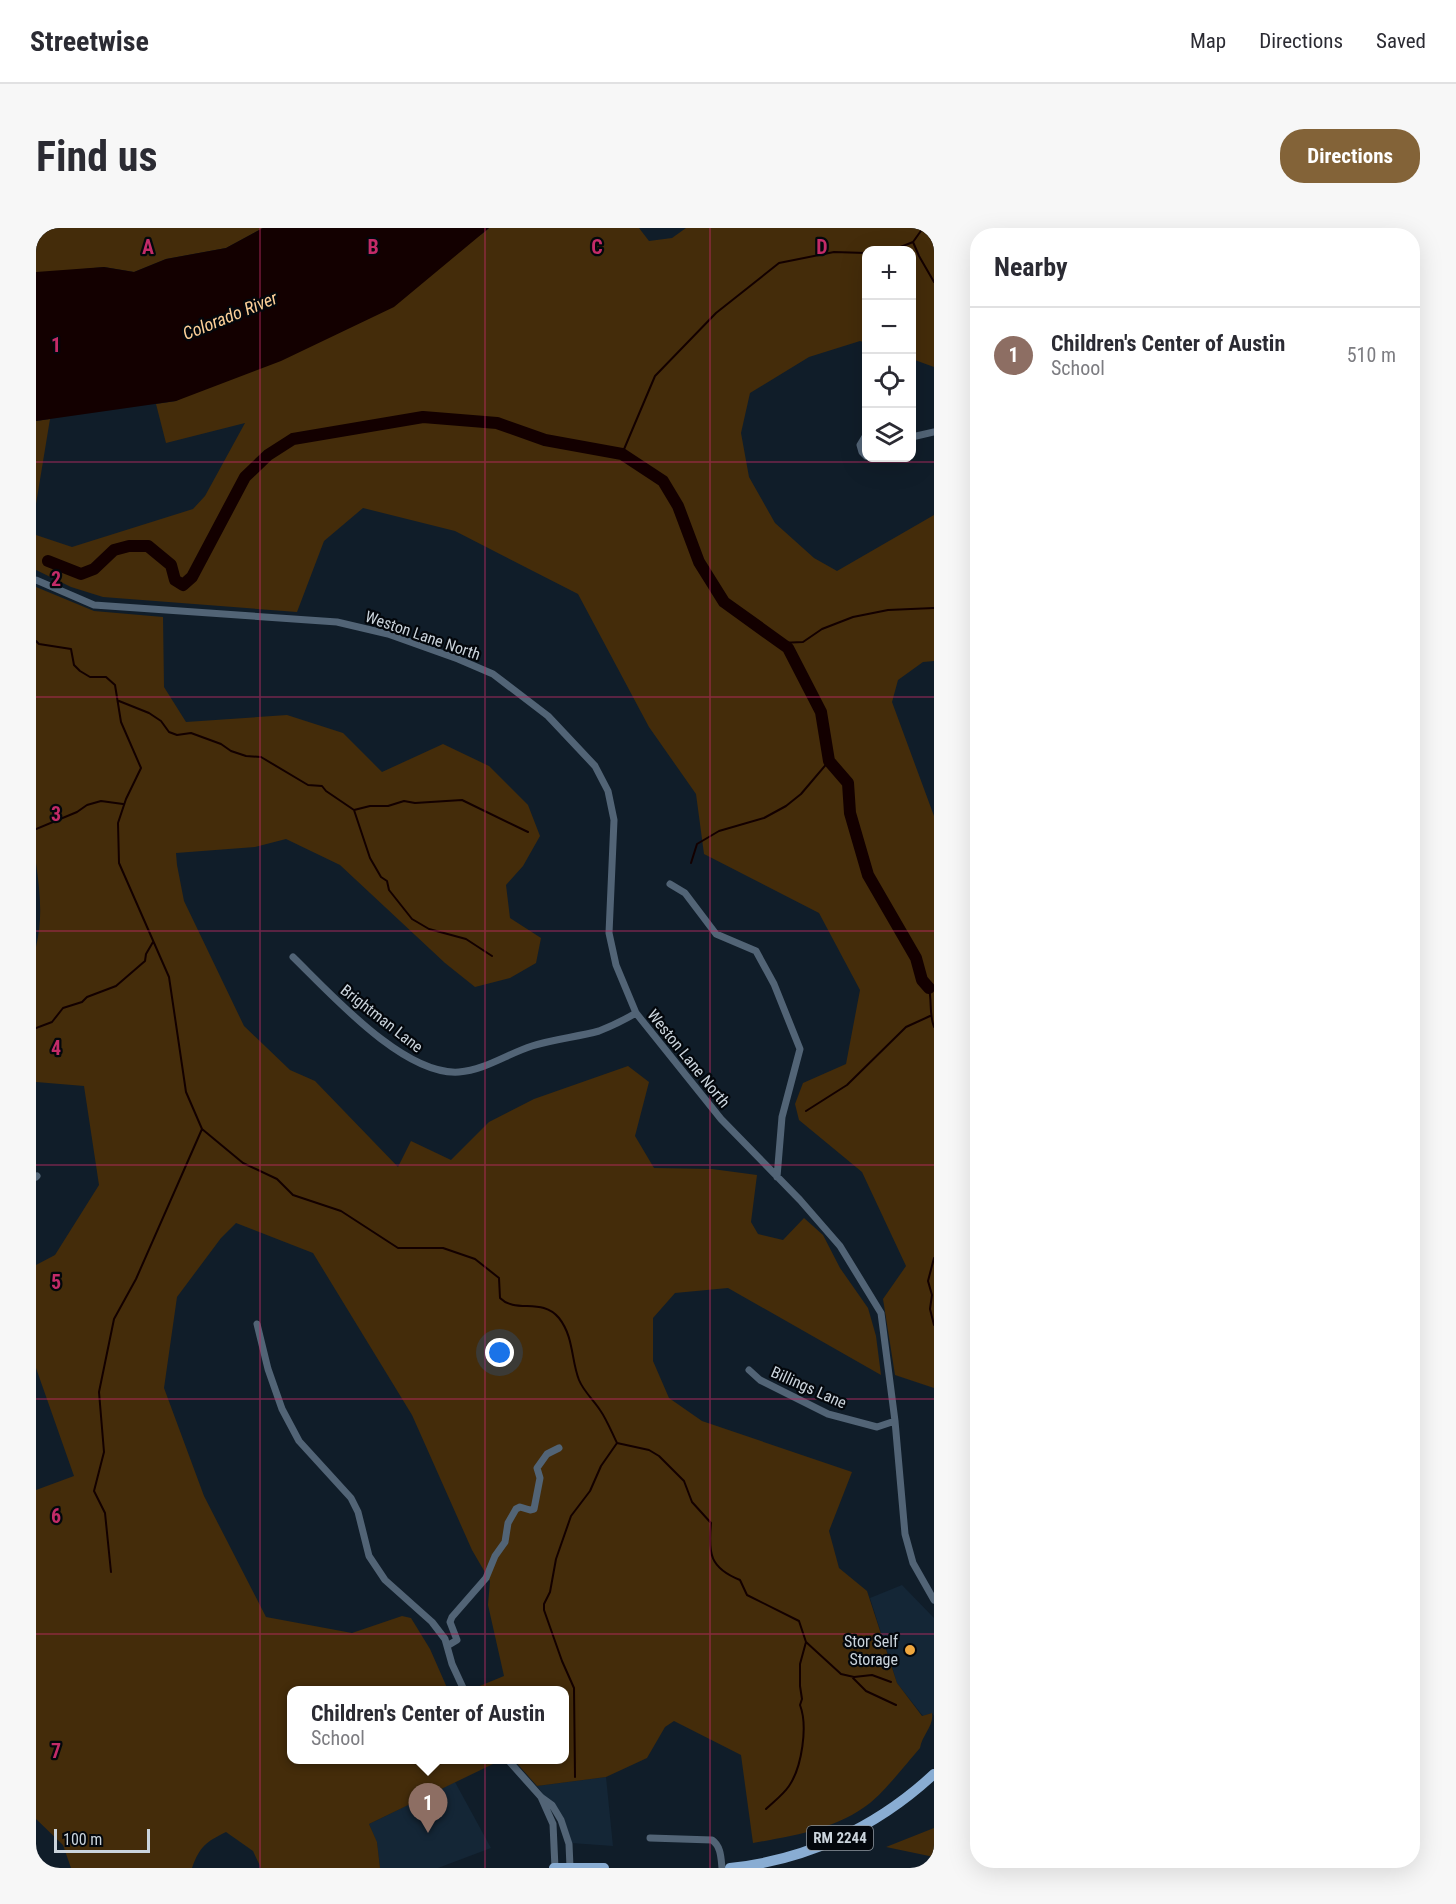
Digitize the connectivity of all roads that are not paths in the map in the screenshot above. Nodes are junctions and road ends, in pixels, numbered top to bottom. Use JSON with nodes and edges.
{"nodes":[{"id":1,"x":934,"y":432,"type":"edge"},
{"id":2,"x":916,"y":436,"type":"edge"},
{"id":3,"x":36,"y":580,"type":"edge"},
{"id":4,"x":670,"y":884,"type":"dead end"},
{"id":5,"x":293,"y":957,"type":"dead end"},
{"id":6,"x":636,"y":1013,"type":"junction"},
{"id":7,"x":777,"y":1177,"type":"junction"},
{"id":8,"x":257,"y":1324,"type":"dead end"},
{"id":9,"x":749,"y":1370,"type":"dead end"},
{"id":10,"x":895,"y":1421,"type":"junction"},
{"id":11,"x":559,"y":1448,"type":"dead end"},
{"id":12,"x":934,"y":1600,"type":"edge"},
{"id":13,"x":447,"y":1646,"type":"junction"},
{"id":14,"x":462,"y":1686,"type":"edge"},
{"id":15,"x":511,"y":1764,"type":"edge"},
{"id":16,"x":934,"y":1774,"type":"edge"},
{"id":17,"x":540,"y":1797,"type":"junction"},
{"id":18,"x":650,"y":1838,"type":"dead end"},
{"id":19,"x":778,"y":1865,"type":"edge"},
{"id":20,"x":570,"y":1867,"type":"edge"},
{"id":21,"x":554,"y":1868,"type":"edge"},
{"id":22,"x":604,"y":1868,"type":"edge"},
{"id":23,"x":722,"y":1868,"type":"edge"},
{"id":24,"x":730,"y":1868,"type":"edge"}],
"edges":[{"from":1,"to":2,"type":"street"},
{"from":3,"to":6,"type":"street","name":"Weston Lane North"},
{"from":4,"to":7,"type":"street"},
{"from":5,"to":6,"type":"street","name":"Brightman Lane"},
{"from":6,"to":7,"type":"street","name":"Weston Lane North"},
{"from":7,"to":10,"type":"street","name":"Weston Lane North"},
{"from":8,"to":13,"type":"street"},
{"from":9,"to":10,"type":"street","name":"Billings Lane"},
{"from":10,"to":12,"type":"street","name":"Weston Lane North"},
{"from":11,"to":13,"type":"street"},
{"from":13,"to":14,"type":"street"},
{"from":15,"to":17,"type":"street"},
{"from":16,"to":19,"type":"main road","number":"RM 2244"},
{"from":17,"to":20,"type":"street"},
{"from":17,"to":21,"type":"street"},
{"from":18,"to":23,"type":"street"},
{"from":19,"to":24,"type":"main road","number":"RM 2244"},
{"from":20,"to":21,"type":"main road"},
{"from":20,"to":22,"type":"main road"}]}
